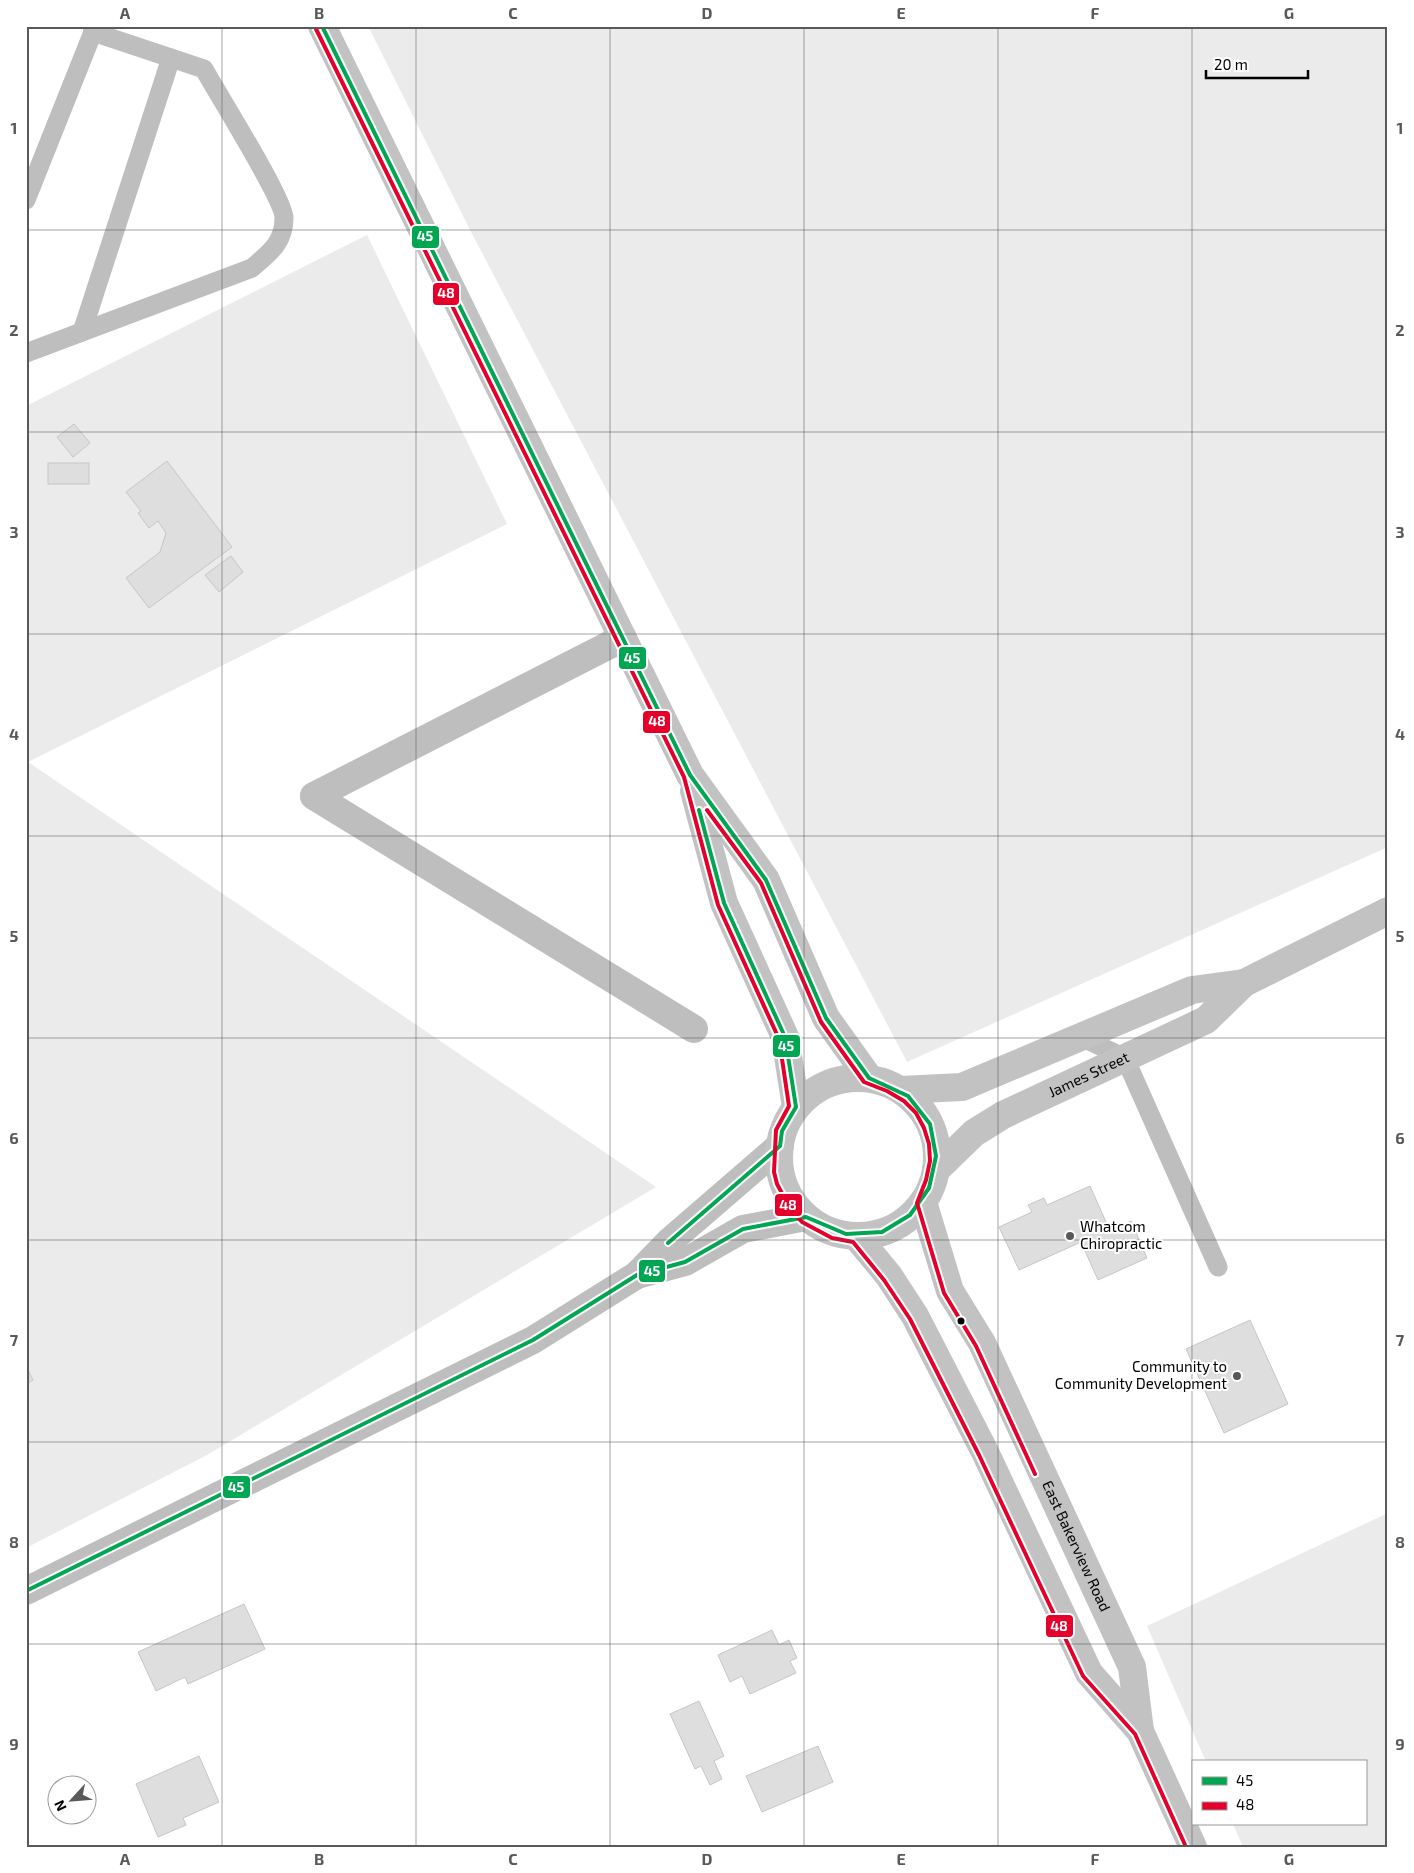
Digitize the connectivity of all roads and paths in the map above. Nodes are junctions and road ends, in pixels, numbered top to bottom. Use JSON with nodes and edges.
{"nodes":[{"id":1,"x":322,"y":26,"type":"edge"},
{"id":2,"x":92,"y":29,"type":"edge"},
{"id":3,"x":171,"y":58,"type":"junction"},
{"id":4,"x":26,"y":200,"type":"edge"},
{"id":5,"x":82,"y":332,"type":"junction"},
{"id":6,"x":26,"y":353,"type":"edge"},
{"id":7,"x":623,"y":638,"type":"junction"},
{"id":8,"x":690,"y":775,"type":"junction"},
{"id":9,"x":1388,"y":911,"type":"edge"},
{"id":10,"x":1244,"y":983,"type":"junction"},
{"id":11,"x":694,"y":1029,"type":"dead end"},
{"id":12,"x":1081,"y":1037,"type":"junction"},
{"id":13,"x":1125,"y":1058,"type":"junction"},
{"id":14,"x":869,"y":1078,"type":"junction"},
{"id":15,"x":901,"y":1090,"type":"junction"},
{"id":16,"x":796,"y":1107,"type":"junction"},
{"id":17,"x":780,"y":1146,"type":"junction"},
{"id":18,"x":936,"y":1170,"type":"junction"},
{"id":19,"x":923,"y":1202,"type":"junction"},
{"id":20,"x":806,"y":1217,"type":"junction"},
{"id":21,"x":856,"y":1236,"type":"junction"},
{"id":22,"x":1218,"y":1267,"type":"dead end"},
{"id":23,"x":637,"y":1275,"type":"junction"},
{"id":24,"x":26,"y":1591,"type":"edge"},
{"id":25,"x":1140,"y":1732,"type":"junction"},
{"id":26,"x":1193,"y":1847,"type":"edge"}],
"edges":[{"from":1,"to":7,"type":"main road"},
{"from":2,"to":3,"type":"lane"},
{"from":2,"to":4,"type":"lane"},
{"from":3,"to":5,"type":"lane"},
{"from":3,"to":5,"type":"lane"},
{"from":5,"to":6,"type":"lane"},
{"from":7,"to":8,"type":"main road"},
{"from":7,"to":11,"type":"street"},
{"from":8,"to":14,"type":"main road"},
{"from":8,"to":16,"type":"main road"},
{"from":9,"to":10,"type":"main road","name":"James Street"},
{"from":10,"to":12,"type":"main road","name":"James Street"},
{"from":10,"to":13,"type":"main road","name":"James Street"},
{"from":12,"to":13,"type":"lane"},
{"from":12,"to":15,"type":"main road","name":"James Street"},
{"from":13,"to":18,"type":"main road","name":"James Street"},
{"from":13,"to":22,"type":"lane"},
{"from":14,"to":15,"type":"main road"},
{"from":14,"to":16,"type":"main road"},
{"from":15,"to":18,"type":"main road"},
{"from":16,"to":17,"type":"main road"},
{"from":17,"to":20,"type":"main road"},
{"from":17,"to":23,"type":"street"},
{"from":18,"to":19,"type":"main road"},
{"from":19,"to":21,"type":"main road"},
{"from":19,"to":25,"type":"main road","name":"East Bakerview Road"},
{"from":20,"to":21,"type":"main road"},
{"from":20,"to":23,"type":"street"},
{"from":21,"to":25,"type":"main road","name":"East Bakerview Road"},
{"from":23,"to":24,"type":"street"},
{"from":25,"to":26,"type":"main road","name":"East Bakerview Road"}]}
